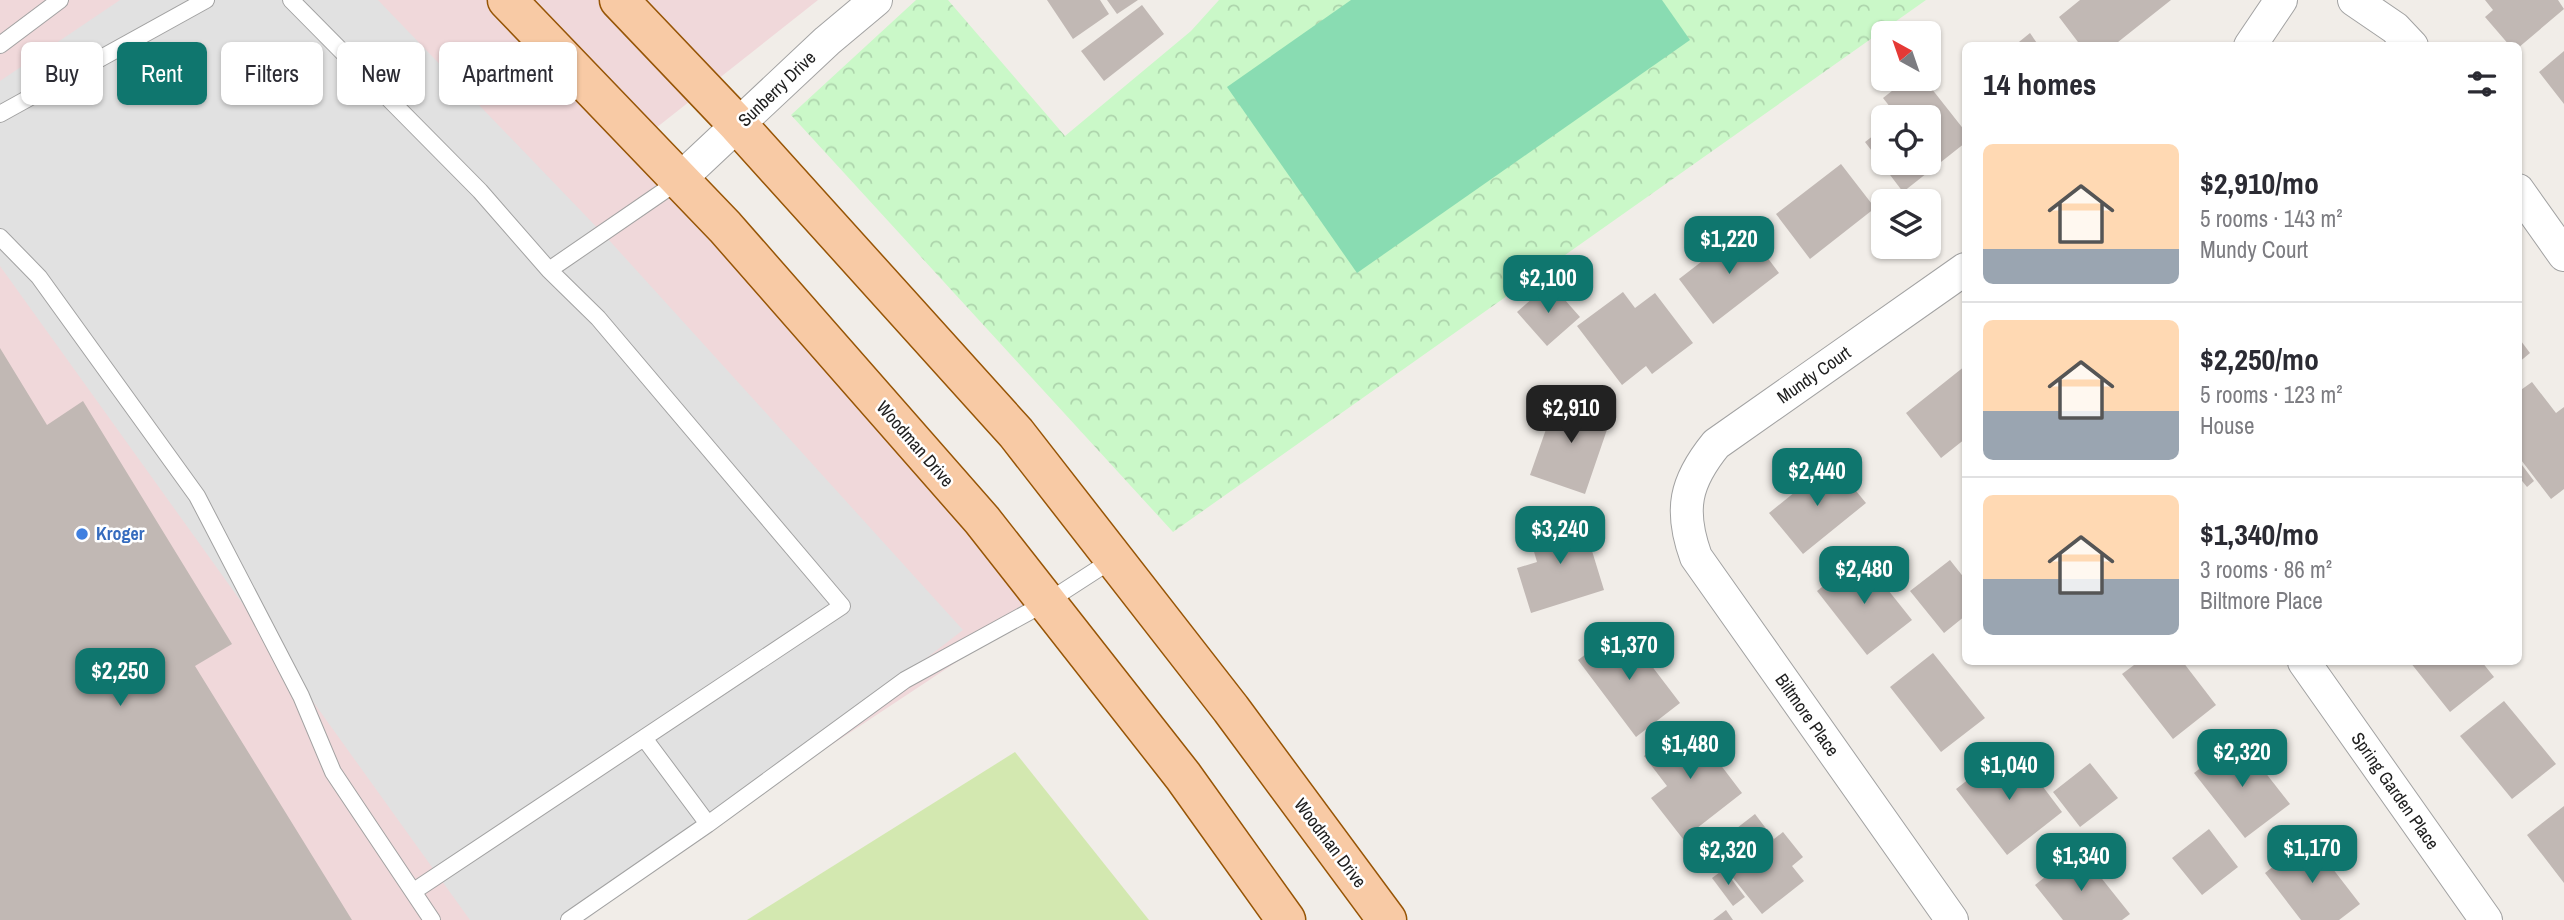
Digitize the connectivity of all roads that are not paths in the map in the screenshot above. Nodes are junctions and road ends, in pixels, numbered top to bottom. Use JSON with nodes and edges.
{"nodes":[{"id":1,"x":60,"y":0,"type":"edge"},
{"id":2,"x":206,"y":0,"type":"edge"},
{"id":3,"x":291,"y":0,"type":"edge"},
{"id":4,"x":507,"y":0,"type":"edge"},
{"id":5,"x":619,"y":0,"type":"edge"},
{"id":6,"x":876,"y":0,"type":"edge"},
{"id":7,"x":2281,"y":0,"type":"edge"},
{"id":8,"x":2354,"y":0,"type":"edge"},
{"id":9,"x":2253,"y":42,"type":"edge"},
{"id":10,"x":2408,"y":42,"type":"edge"},
{"id":11,"x":0,"y":46,"type":"edge"},
{"id":12,"x":0,"y":114,"type":"edge"},
{"id":13,"x":738,"y":125,"type":"junction"},
{"id":14,"x":680,"y":180,"type":"junction"},
{"id":15,"x":2522,"y":196,"type":"edge"},
{"id":16,"x":0,"y":237,"type":"edge"},
{"id":17,"x":2564,"y":255,"type":"edge"},
{"id":18,"x":549,"y":270,"type":"junction"},
{"id":19,"x":1962,"y":271,"type":"edge"},
{"id":20,"x":1686,"y":500,"type":"joint"},
{"id":21,"x":1115,"y":558,"type":"junction"},
{"id":22,"x":1047,"y":602,"type":"junction"},
{"id":23,"x":2306,"y":665,"type":"edge"},
{"id":24,"x":644,"y":738,"type":"junction"},
{"id":25,"x":708,"y":824,"type":"junction"},
{"id":26,"x":414,"y":891,"type":"junction"},
{"id":27,"x":432,"y":920,"type":"edge"},
{"id":28,"x":569,"y":920,"type":"edge"},
{"id":29,"x":1286,"y":920,"type":"edge"},
{"id":30,"x":1388,"y":920,"type":"edge"},
{"id":31,"x":1952,"y":920,"type":"edge"},
{"id":32,"x":2486,"y":920,"type":"edge"}],
"edges":[{"from":1,"to":11,"type":"lane"},
{"from":2,"to":12,"type":"lane"},
{"from":3,"to":18,"type":"lane"},
{"from":4,"to":14,"type":"main road","name":"Woodman Drive"},
{"from":5,"to":13,"type":"main road","name":"Woodman Drive"},
{"from":6,"to":13,"type":"street","name":"Sunberry Drive"},
{"from":7,"to":9,"type":"street"},
{"from":8,"to":10,"type":"street"},
{"from":13,"to":14,"type":"street","name":"Sunberry Drive"},
{"from":13,"to":21,"type":"main road","name":"Woodman Drive"},
{"from":14,"to":18,"type":"lane"},
{"from":14,"to":22,"type":"main road","name":"Woodman Drive"},
{"from":15,"to":17,"type":"street"},
{"from":16,"to":26,"type":"lane"},
{"from":18,"to":24,"type":"lane"},
{"from":19,"to":20,"type":"street","name":"Mundy Court"},
{"from":20,"to":31,"type":"street","name":"Biltmore Place"},
{"from":21,"to":22,"type":"lane"},
{"from":21,"to":30,"type":"main road","name":"Woodman Drive"},
{"from":22,"to":25,"type":"lane"},
{"from":22,"to":29,"type":"main road","name":"Woodman Drive"},
{"from":23,"to":32,"type":"street","name":"Spring Garden Place"},
{"from":24,"to":25,"type":"lane"},
{"from":24,"to":26,"type":"lane"},
{"from":25,"to":28,"type":"lane"},
{"from":26,"to":27,"type":"lane"}]}
